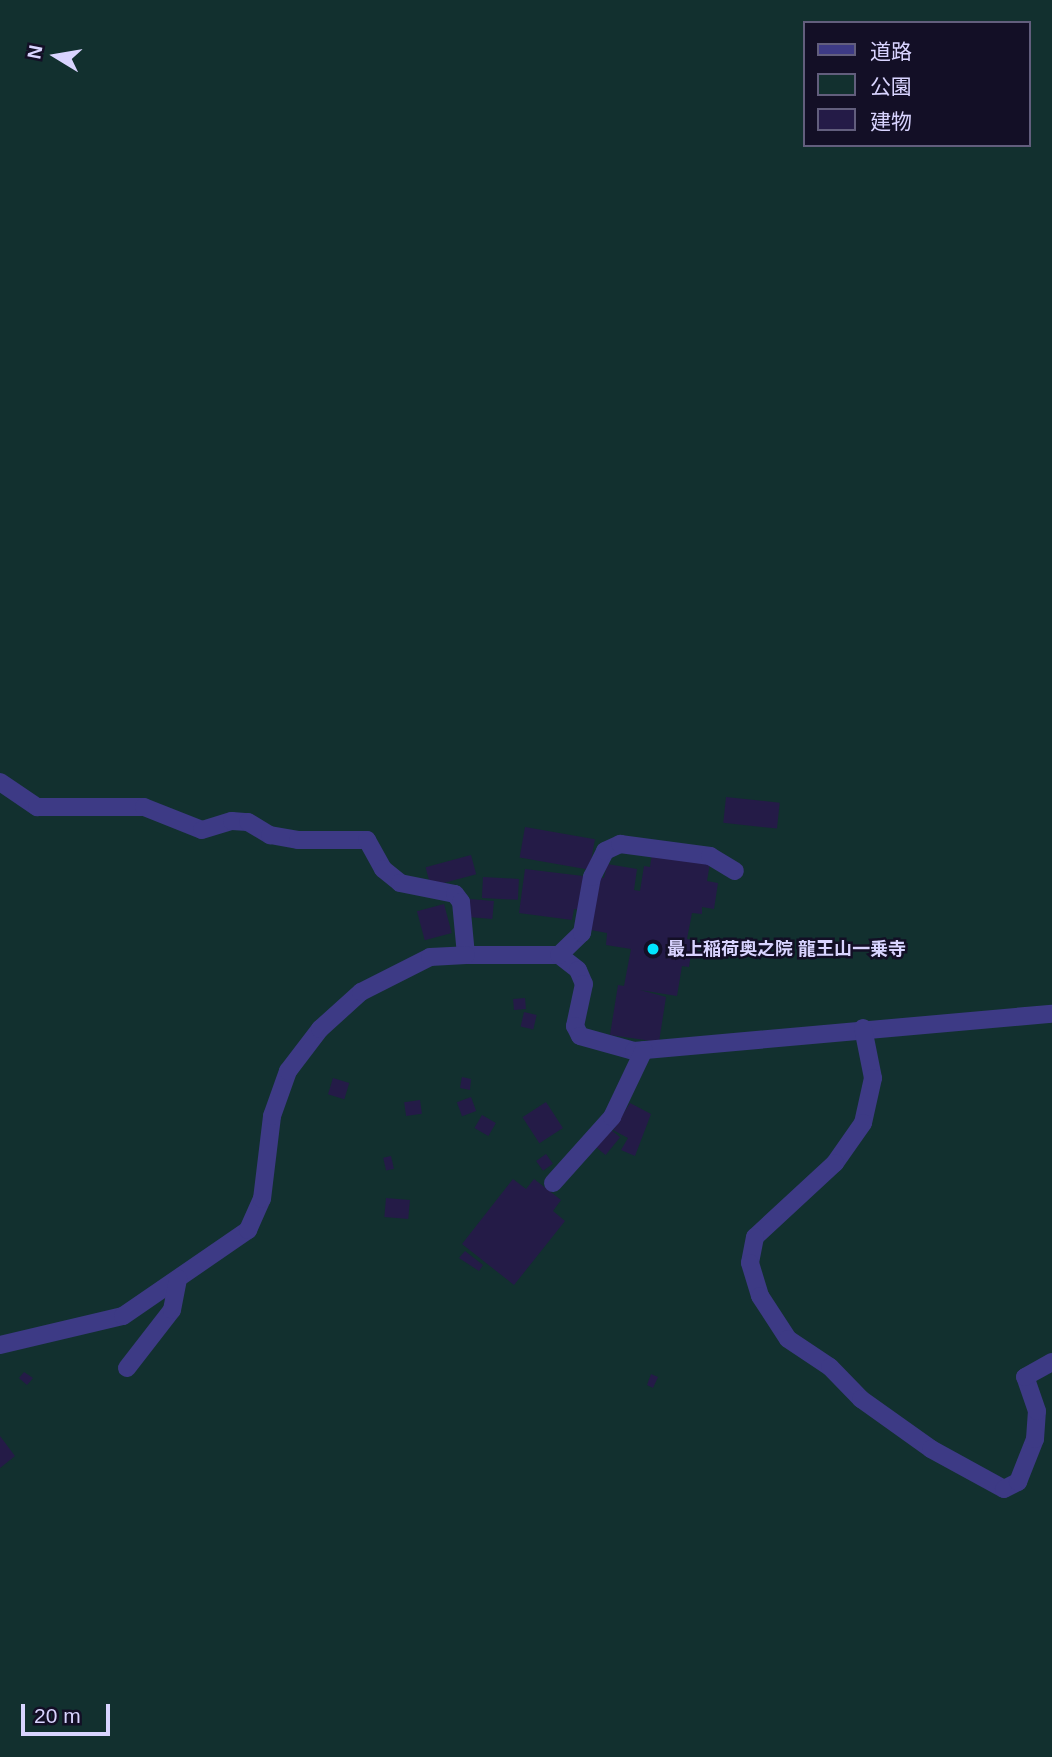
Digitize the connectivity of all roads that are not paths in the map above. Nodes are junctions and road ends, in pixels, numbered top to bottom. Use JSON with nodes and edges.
{"nodes":[{"id":1,"x":0,"y":782,"type":"edge"},
{"id":2,"x":735,"y":871,"type":"dead end"},
{"id":3,"x":466,"y":955,"type":"junction"},
{"id":4,"x":559,"y":955,"type":"junction"},
{"id":5,"x":1052,"y":1014,"type":"edge"},
{"id":6,"x":863,"y":1027,"type":"junction"},
{"id":7,"x":644,"y":1050,"type":"junction"},
{"id":8,"x":553,"y":1184,"type":"dead end"},
{"id":9,"x":178,"y":1279,"type":"junction"},
{"id":10,"x":0,"y":1345,"type":"edge"},
{"id":11,"x":1052,"y":1362,"type":"edge"},
{"id":12,"x":127,"y":1368,"type":"dead end"}],
"edges":[{"from":1,"to":3,"type":"street"},
{"from":2,"to":4,"type":"street"},
{"from":3,"to":4,"type":"street"},
{"from":3,"to":9,"type":"street"},
{"from":4,"to":7,"type":"street"},
{"from":5,"to":6,"type":"street"},
{"from":6,"to":7,"type":"street"},
{"from":6,"to":11,"type":"street"},
{"from":7,"to":8,"type":"street"},
{"from":9,"to":10,"type":"street"},
{"from":9,"to":12,"type":"street"}]}
